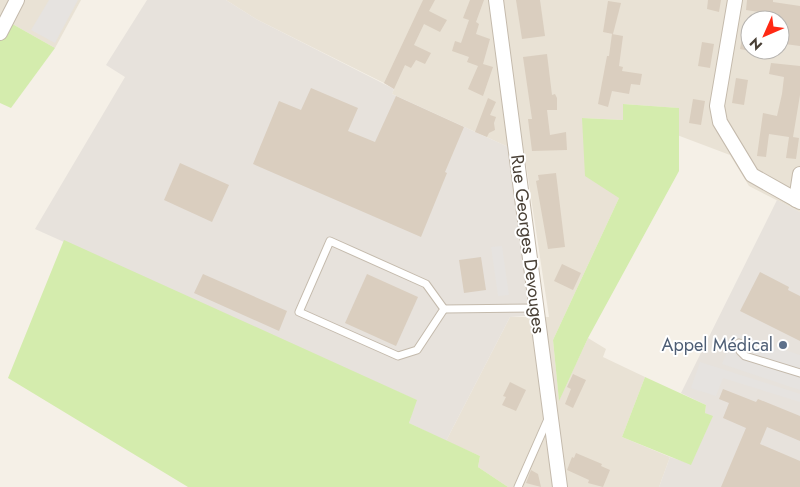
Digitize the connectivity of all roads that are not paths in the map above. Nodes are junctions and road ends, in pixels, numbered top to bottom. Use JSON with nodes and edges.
{"nodes":[{"id":1,"x":17,"y":0,"type":"edge"},
{"id":2,"x":496,"y":0,"type":"edge"},
{"id":3,"x":735,"y":0,"type":"edge"},
{"id":4,"x":0,"y":33,"type":"edge"},
{"id":5,"x":800,"y":174,"type":"edge"},
{"id":6,"x":798,"y":201,"type":"edge"},
{"id":7,"x":536,"y":308,"type":"junction"},
{"id":8,"x":444,"y":309,"type":"junction"},
{"id":9,"x":739,"y":343,"type":"dead end"},
{"id":10,"x":800,"y":373,"type":"edge"},
{"id":11,"x":550,"y":415,"type":"junction"},
{"id":12,"x":518,"y":487,"type":"edge"},
{"id":13,"x":560,"y":487,"type":"edge"}],
"edges":[{"from":1,"to":4,"type":"street"},
{"from":2,"to":7,"type":"street","name":"Rue Georges Devouges"},
{"from":3,"to":6,"type":"street"},
{"from":5,"to":6,"type":"street"},
{"from":7,"to":8,"type":"lane"},
{"from":7,"to":11,"type":"street","name":"Rue Georges Devouges"},
{"from":8,"to":8,"type":"lane"},
{"from":9,"to":10,"type":"lane"},
{"from":11,"to":12,"type":"lane"},
{"from":11,"to":13,"type":"street","name":"Rue Georges Devouges"}]}
